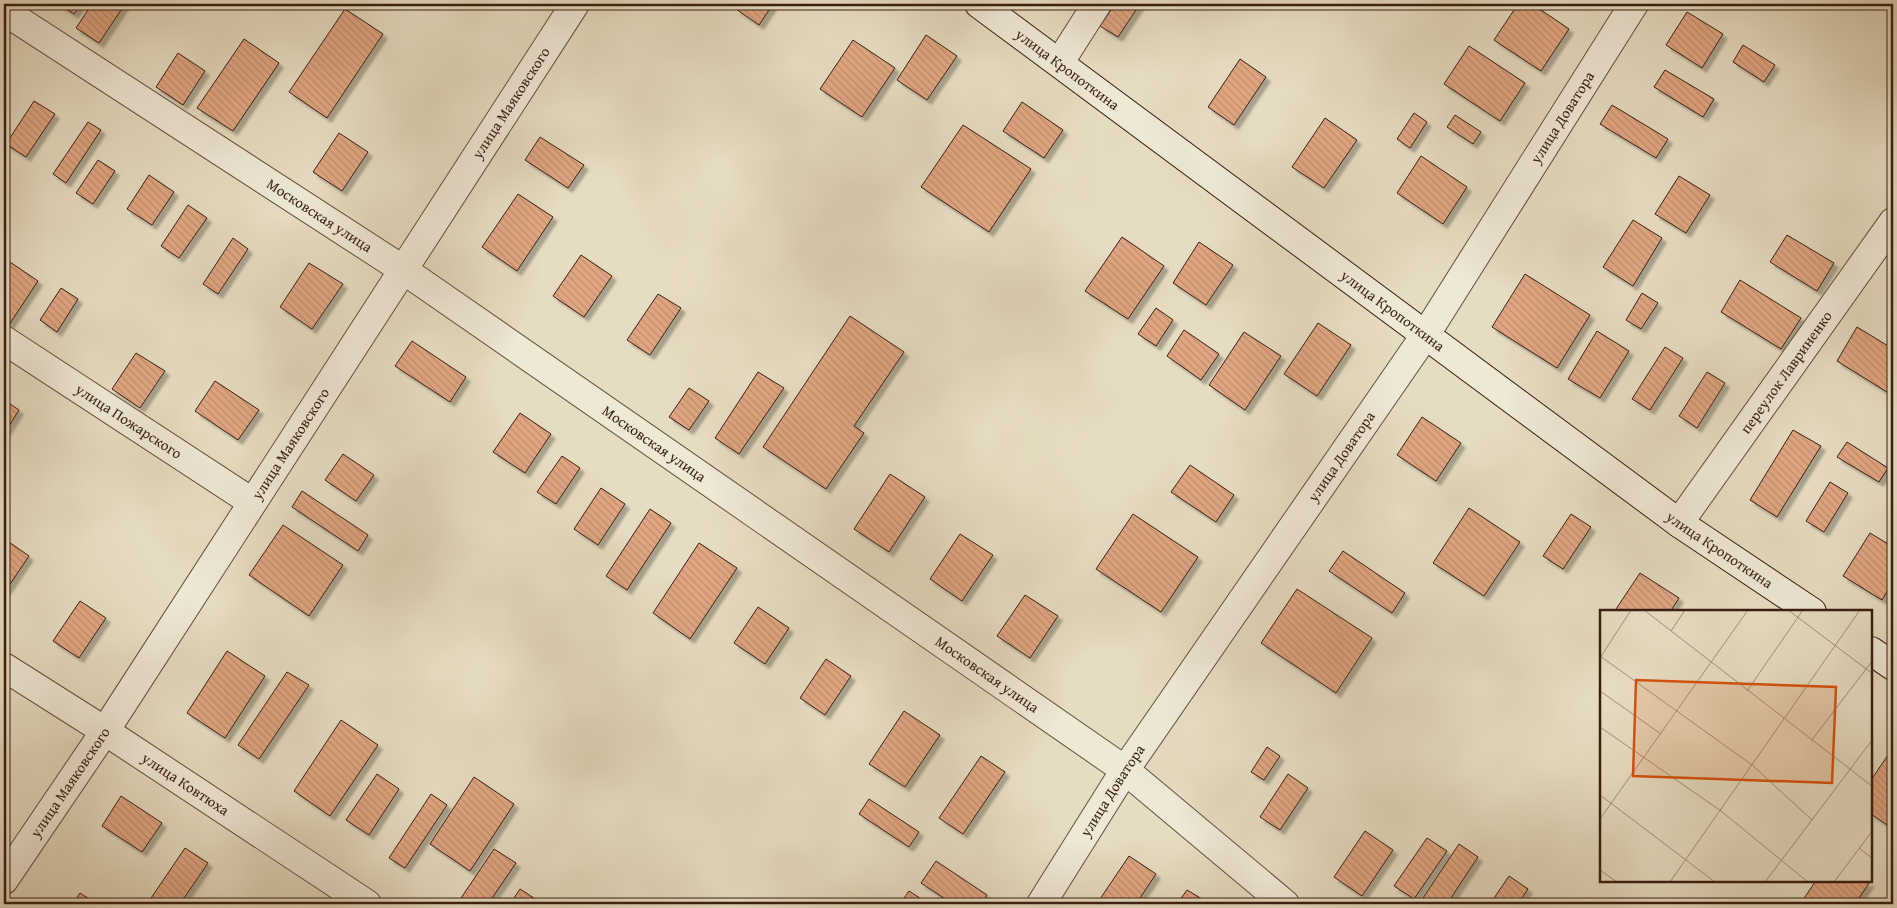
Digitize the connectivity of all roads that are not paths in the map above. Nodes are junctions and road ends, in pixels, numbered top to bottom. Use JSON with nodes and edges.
{"nodes":[{"id":1,"x":575,"y":4,"type":"edge"},
{"id":2,"x":979,"y":4,"type":"edge"},
{"id":3,"x":1097,"y":4,"type":"edge"},
{"id":4,"x":1634,"y":4,"type":"edge"},
{"id":5,"x":4,"y":12,"type":"edge"},
{"id":6,"x":1060,"y":62,"type":"junction"},
{"id":7,"x":1893,"y":222,"type":"edge"},
{"id":8,"x":402,"y":268,"type":"junction"},
{"id":9,"x":1426,"y":334,"type":"junction"},
{"id":10,"x":4,"y":340,"type":"edge"},
{"id":11,"x":252,"y":502,"type":"junction"},
{"id":12,"x":1679,"y":523,"type":"junction"},
{"id":13,"x":1809,"y":610,"type":"edge"},
{"id":14,"x":1872,"y":652,"type":"edge"},
{"id":15,"x":1893,"y":666,"type":"edge"},
{"id":16,"x":4,"y":667,"type":"edge"},
{"id":17,"x":106,"y":731,"type":"junction"},
{"id":18,"x":1126,"y":770,"type":"junction"},
{"id":19,"x":4,"y":880,"type":"edge"},
{"id":20,"x":367,"y":904,"type":"edge"},
{"id":21,"x":1041,"y":904,"type":"edge"},
{"id":22,"x":1285,"y":904,"type":"edge"}],
"edges":[{"from":1,"to":8,"type":"street","name":"улица Маяковского"},
{"from":2,"to":6,"type":"street","name":"улица Кропоткина"},
{"from":3,"to":6,"type":"street"},
{"from":4,"to":9,"type":"street","name":"улица Доватора"},
{"from":5,"to":8,"type":"street","name":"Московская улица"},
{"from":6,"to":9,"type":"street","name":"улица Кропоткина"},
{"from":7,"to":12,"type":"street","name":"переулок Лавриненко"},
{"from":8,"to":11,"type":"street","name":"улица Маяковского"},
{"from":8,"to":18,"type":"street","name":"Московская улица"},
{"from":9,"to":12,"type":"street","name":"улица Кропоткина"},
{"from":9,"to":18,"type":"street","name":"улица Доватора"},
{"from":10,"to":11,"type":"street","name":"улица Пожарского"},
{"from":11,"to":17,"type":"street","name":"улица Маяковского"},
{"from":12,"to":13,"type":"street","name":"улица Кропоткина"},
{"from":14,"to":15,"type":"street"},
{"from":16,"to":17,"type":"street","name":"улица Ковтюха"},
{"from":17,"to":19,"type":"street","name":"улица Маяковского"},
{"from":17,"to":20,"type":"street","name":"улица Ковтюха"},
{"from":18,"to":21,"type":"street","name":"улица Доватора"},
{"from":18,"to":22,"type":"street","name":"Московская улица"}]}
